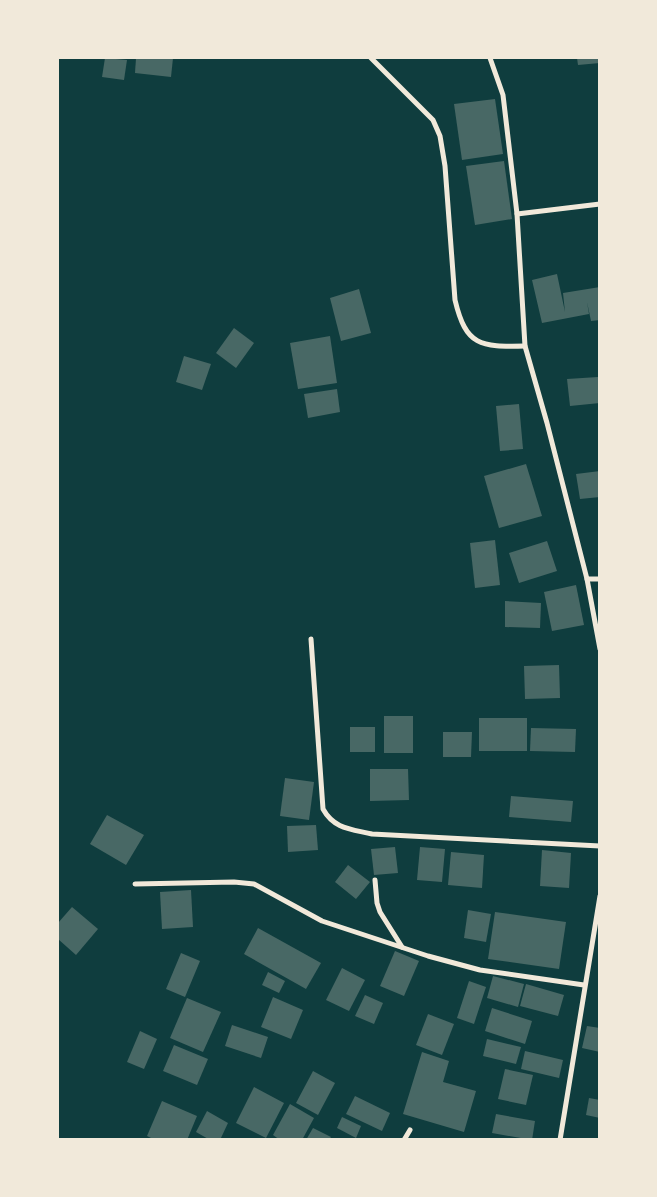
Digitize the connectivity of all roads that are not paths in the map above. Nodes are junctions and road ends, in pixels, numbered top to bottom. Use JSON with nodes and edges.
{"nodes":[{"id":1,"x":371,"y":58,"type":"edge"},
{"id":2,"x":490,"y":58,"type":"edge"},
{"id":3,"x":600,"y":204,"type":"edge"},
{"id":4,"x":517,"y":214,"type":"junction"},
{"id":5,"x":525,"y":346,"type":"junction"},
{"id":6,"x":587,"y":579,"type":"junction"},
{"id":7,"x":600,"y":579,"type":"edge"},
{"id":8,"x":311,"y":639,"type":"dead end"},
{"id":9,"x":600,"y":649,"type":"edge"},
{"id":10,"x":600,"y":846,"type":"edge"},
{"id":11,"x":375,"y":880,"type":"dead end"},
{"id":12,"x":135,"y":884,"type":"dead end"},
{"id":13,"x":600,"y":896,"type":"edge"},
{"id":14,"x":402,"y":948,"type":"junction"},
{"id":15,"x":584,"y":985,"type":"junction"},
{"id":16,"x":410,"y":1130,"type":"dead end"},
{"id":17,"x":404,"y":1140,"type":"edge"},
{"id":18,"x":560,"y":1140,"type":"edge"}],
"edges":[{"from":1,"to":5,"type":"street"},
{"from":2,"to":4,"type":"street"},
{"from":3,"to":4,"type":"street"},
{"from":4,"to":5,"type":"street"},
{"from":5,"to":6,"type":"street"},
{"from":6,"to":7,"type":"street"},
{"from":6,"to":9,"type":"street"},
{"from":8,"to":10,"type":"street"},
{"from":11,"to":14,"type":"street"},
{"from":12,"to":14,"type":"street"},
{"from":13,"to":15,"type":"street"},
{"from":14,"to":15,"type":"street"},
{"from":15,"to":18,"type":"street"},
{"from":16,"to":17,"type":"street"}]}
